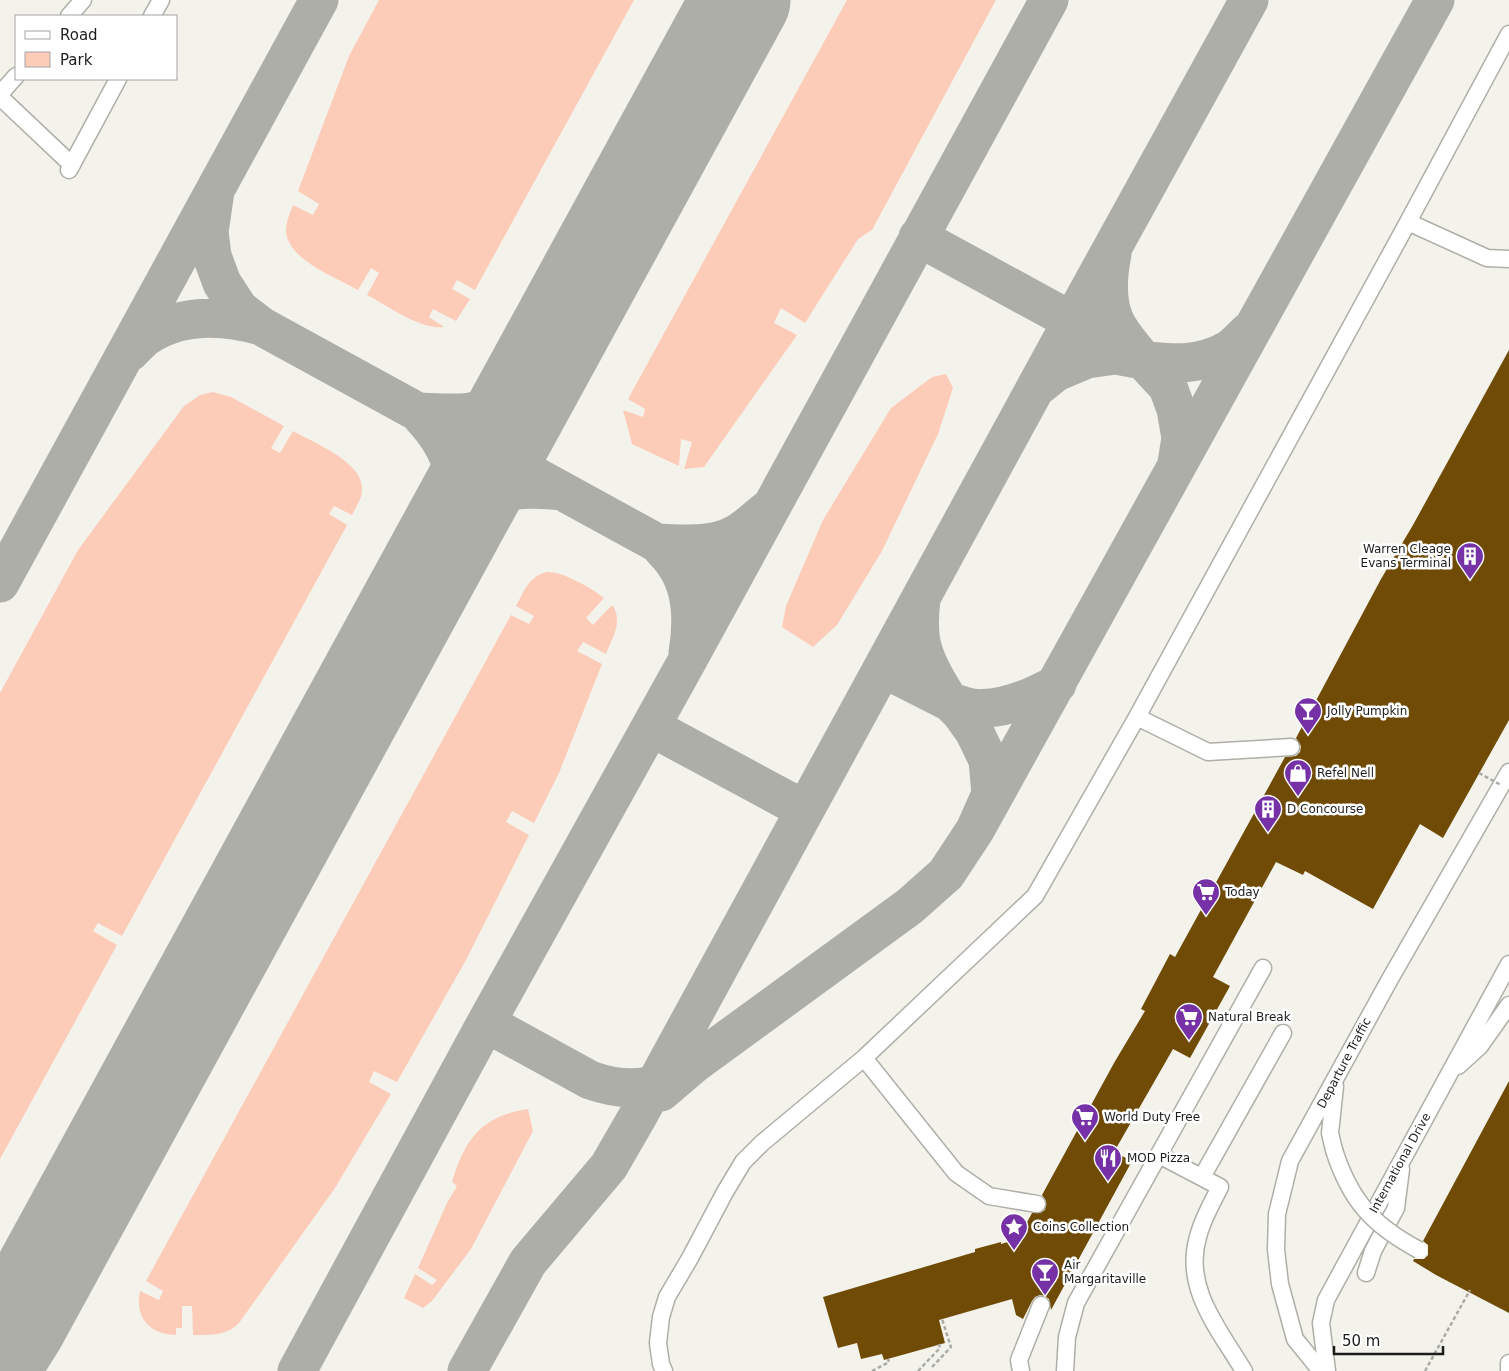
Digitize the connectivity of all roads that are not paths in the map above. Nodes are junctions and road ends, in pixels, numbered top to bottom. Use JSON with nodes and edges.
{"nodes":[{"id":1,"x":83,"y":0,"type":"edge"},
{"id":2,"x":161,"y":0,"type":"edge"},
{"id":3,"x":69,"y":15,"type":"edge"},
{"id":4,"x":153,"y":15,"type":"edge"},
{"id":5,"x":1509,"y":34,"type":"edge"},
{"id":6,"x":15,"y":77,"type":"edge"},
{"id":7,"x":117,"y":80,"type":"edge"},
{"id":8,"x":0,"y":96,"type":"edge"},
{"id":9,"x":1408,"y":222,"type":"junction"},
{"id":10,"x":1509,"y":259,"type":"edge"},
{"id":11,"x":1137,"y":717,"type":"junction"},
{"id":12,"x":1291,"y":747,"type":"dead end"},
{"id":13,"x":1505,"y":778,"type":"edge"},
{"id":14,"x":1509,"y":964,"type":"edge"},
{"id":15,"x":1263,"y":968,"type":"dead end"},
{"id":16,"x":1509,"y":1005,"type":"edge"},
{"id":17,"x":1282,"y":1033,"type":"dead end"},
{"id":18,"x":864,"y":1058,"type":"junction"},
{"id":19,"x":1448,"y":1076,"type":"junction"},
{"id":20,"x":1336,"y":1079,"type":"junction"},
{"id":21,"x":1159,"y":1155,"type":"junction"},
{"id":22,"x":1403,"y":1159,"type":"junction"},
{"id":23,"x":1202,"y":1177,"type":"junction"},
{"id":24,"x":1037,"y":1204,"type":"dead end"},
{"id":25,"x":1418,"y":1250,"type":"dead end"},
{"id":26,"x":1366,"y":1273,"type":"dead end"},
{"id":27,"x":1041,"y":1305,"type":"dead end"},
{"id":28,"x":1509,"y":1363,"type":"edge"},
{"id":29,"x":664,"y":1371,"type":"edge"},
{"id":30,"x":1021,"y":1371,"type":"edge"},
{"id":31,"x":1064,"y":1371,"type":"edge"},
{"id":32,"x":1244,"y":1371,"type":"edge"},
{"id":33,"x":1321,"y":1371,"type":"edge"},
{"id":34,"x":1328,"y":1371,"type":"edge"},
{"id":35,"x":1509,"y":1371,"type":"edge"}],
"edges":[{"from":1,"to":3,"type":"street"},
{"from":2,"to":4,"type":"street"},
{"from":5,"to":9,"type":"street"},
{"from":6,"to":8,"type":"street"},
{"from":7,"to":8,"type":"street"},
{"from":9,"to":10,"type":"street"},
{"from":9,"to":11,"type":"street"},
{"from":11,"to":12,"type":"street"},
{"from":11,"to":18,"type":"street"},
{"from":13,"to":20,"type":"street","name":"Departure Traffic"},
{"from":14,"to":19,"type":"street","name":"International Drive"},
{"from":15,"to":21,"type":"street"},
{"from":16,"to":19,"type":"street"},
{"from":17,"to":23,"type":"street"},
{"from":18,"to":24,"type":"street"},
{"from":18,"to":29,"type":"street"},
{"from":19,"to":22,"type":"street","name":"International Drive"},
{"from":20,"to":25,"type":"street","bridge":true},
{"from":20,"to":33,"type":"street","name":"Departure Traffic"},
{"from":21,"to":23,"type":"street"},
{"from":21,"to":31,"type":"street"},
{"from":22,"to":26,"type":"street"},
{"from":22,"to":34,"type":"street","name":"International Drive"},
{"from":23,"to":32,"type":"street"},
{"from":27,"to":30,"type":"street"},
{"from":28,"to":35,"type":"street"}]}
